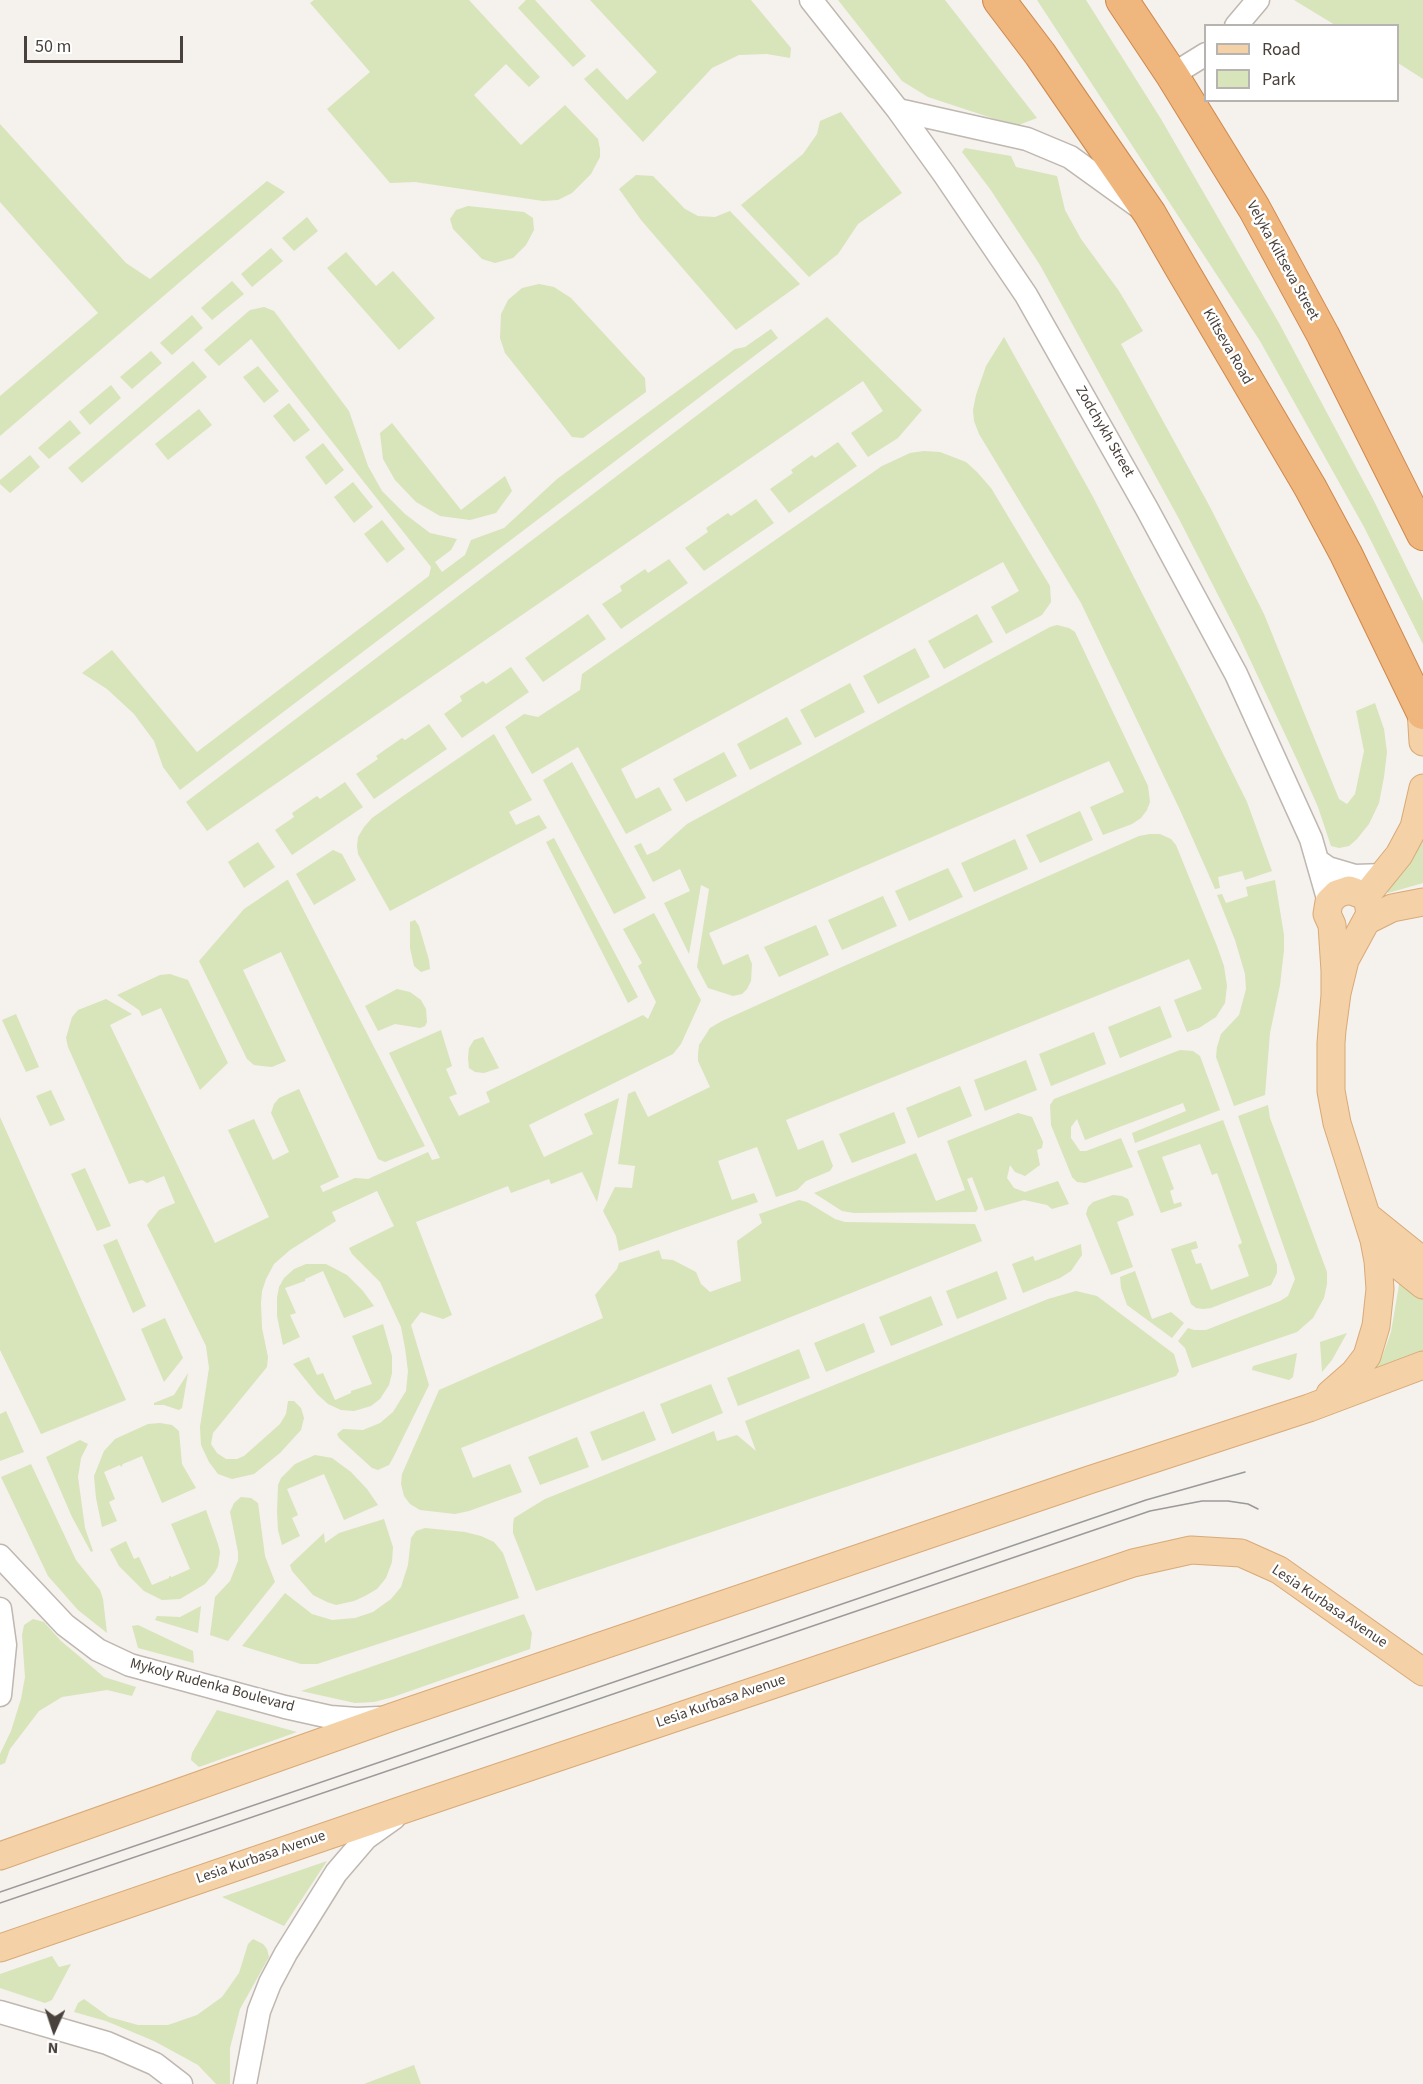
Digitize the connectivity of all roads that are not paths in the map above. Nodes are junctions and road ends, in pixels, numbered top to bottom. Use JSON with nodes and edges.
{"nodes":[{"id":1,"x":811,"y":0,"type":"edge"},
{"id":2,"x":999,"y":0,"type":"edge"},
{"id":3,"x":1122,"y":0,"type":"edge"},
{"id":4,"x":1258,"y":0,"type":"edge"},
{"id":5,"x":1238,"y":24,"type":"edge"},
{"id":6,"x":1204,"y":55,"type":"edge"},
{"id":7,"x":1172,"y":75,"type":"junction"},
{"id":8,"x":898,"y":110,"type":"junction"},
{"id":9,"x":1150,"y":214,"type":"junction"},
{"id":10,"x":1423,"y":534,"type":"edge"},
{"id":11,"x":1422,"y":711,"type":"edge"},
{"id":12,"x":1423,"y":742,"type":"edge"},
{"id":13,"x":1423,"y":788,"type":"edge"},
{"id":14,"x":1318,"y":861,"type":"junction"},
{"id":15,"x":1385,"y":875,"type":"junction"},
{"id":16,"x":1423,"y":902,"type":"edge"},
{"id":17,"x":1330,"y":913,"type":"junction"},
{"id":18,"x":1365,"y":915,"type":"junction"},
{"id":19,"x":1332,"y":1030,"type":"junction"},
{"id":20,"x":1370,"y":1228,"type":"junction"},
{"id":21,"x":1423,"y":1261,"type":"edge"},
{"id":22,"x":1423,"y":1285,"type":"edge"},
{"id":23,"x":1423,"y":1365,"type":"edge"},
{"id":24,"x":1301,"y":1411,"type":"junction"},
{"id":25,"x":0,"y":1556,"type":"edge"},
{"id":26,"x":0,"y":1609,"type":"edge"},
{"id":27,"x":1423,"y":1672,"type":"edge"},
{"id":28,"x":0,"y":1695,"type":"edge"},
{"id":29,"x":392,"y":1718,"type":"junction"},
{"id":30,"x":408,"y":1808,"type":"junction"},
{"id":31,"x":0,"y":1856,"type":"edge"},
{"id":32,"x":0,"y":1948,"type":"edge"},
{"id":33,"x":0,"y":2012,"type":"edge"},
{"id":34,"x":181,"y":2084,"type":"edge"},
{"id":35,"x":245,"y":2084,"type":"edge"}],
"edges":[{"from":1,"to":8,"type":"street","name":"Zodchykh Street"},
{"from":2,"to":9,"type":"highway","name":"Kiltseva Road"},
{"from":3,"to":7,"type":"highway","name":"Velyka Kiltseva Street"},
{"from":4,"to":5,"type":"street"},
{"from":6,"to":7,"type":"street"},
{"from":7,"to":10,"type":"highway","name":"Velyka Kiltseva Street"},
{"from":8,"to":9,"type":"street"},
{"from":8,"to":14,"type":"street","name":"Zodchykh Street"},
{"from":9,"to":11,"type":"highway","name":"Kiltseva Road"},
{"from":11,"to":12,"type":"main road"},
{"from":13,"to":15,"type":"main road"},
{"from":14,"to":15,"type":"street"},
{"from":14,"to":17,"type":"street","name":"Zodchykh Street"},
{"from":15,"to":18,"type":"main road"},
{"from":16,"to":18,"type":"main road"},
{"from":17,"to":18,"type":"main road"},
{"from":17,"to":18,"type":"main road"},
{"from":17,"to":19,"type":"main road"},
{"from":18,"to":19,"type":"main road"},
{"from":19,"to":20,"type":"main road"},
{"from":20,"to":21,"type":"main road"},
{"from":20,"to":22,"type":"main road"},
{"from":20,"to":24,"type":"main road"},
{"from":23,"to":24,"type":"main road"},
{"from":24,"to":29,"type":"main road"},
{"from":25,"to":29,"type":"street","name":"Mykoly Rudenka Boulevard"},
{"from":26,"to":28,"type":"street"},
{"from":27,"to":30,"type":"main road","name":"Lesia Kurbasa Avenue"},
{"from":29,"to":31,"type":"main road"},
{"from":30,"to":32,"type":"main road","name":"Lesia Kurbasa Avenue"},
{"from":30,"to":35,"type":"street"},
{"from":33,"to":34,"type":"street"}]}
